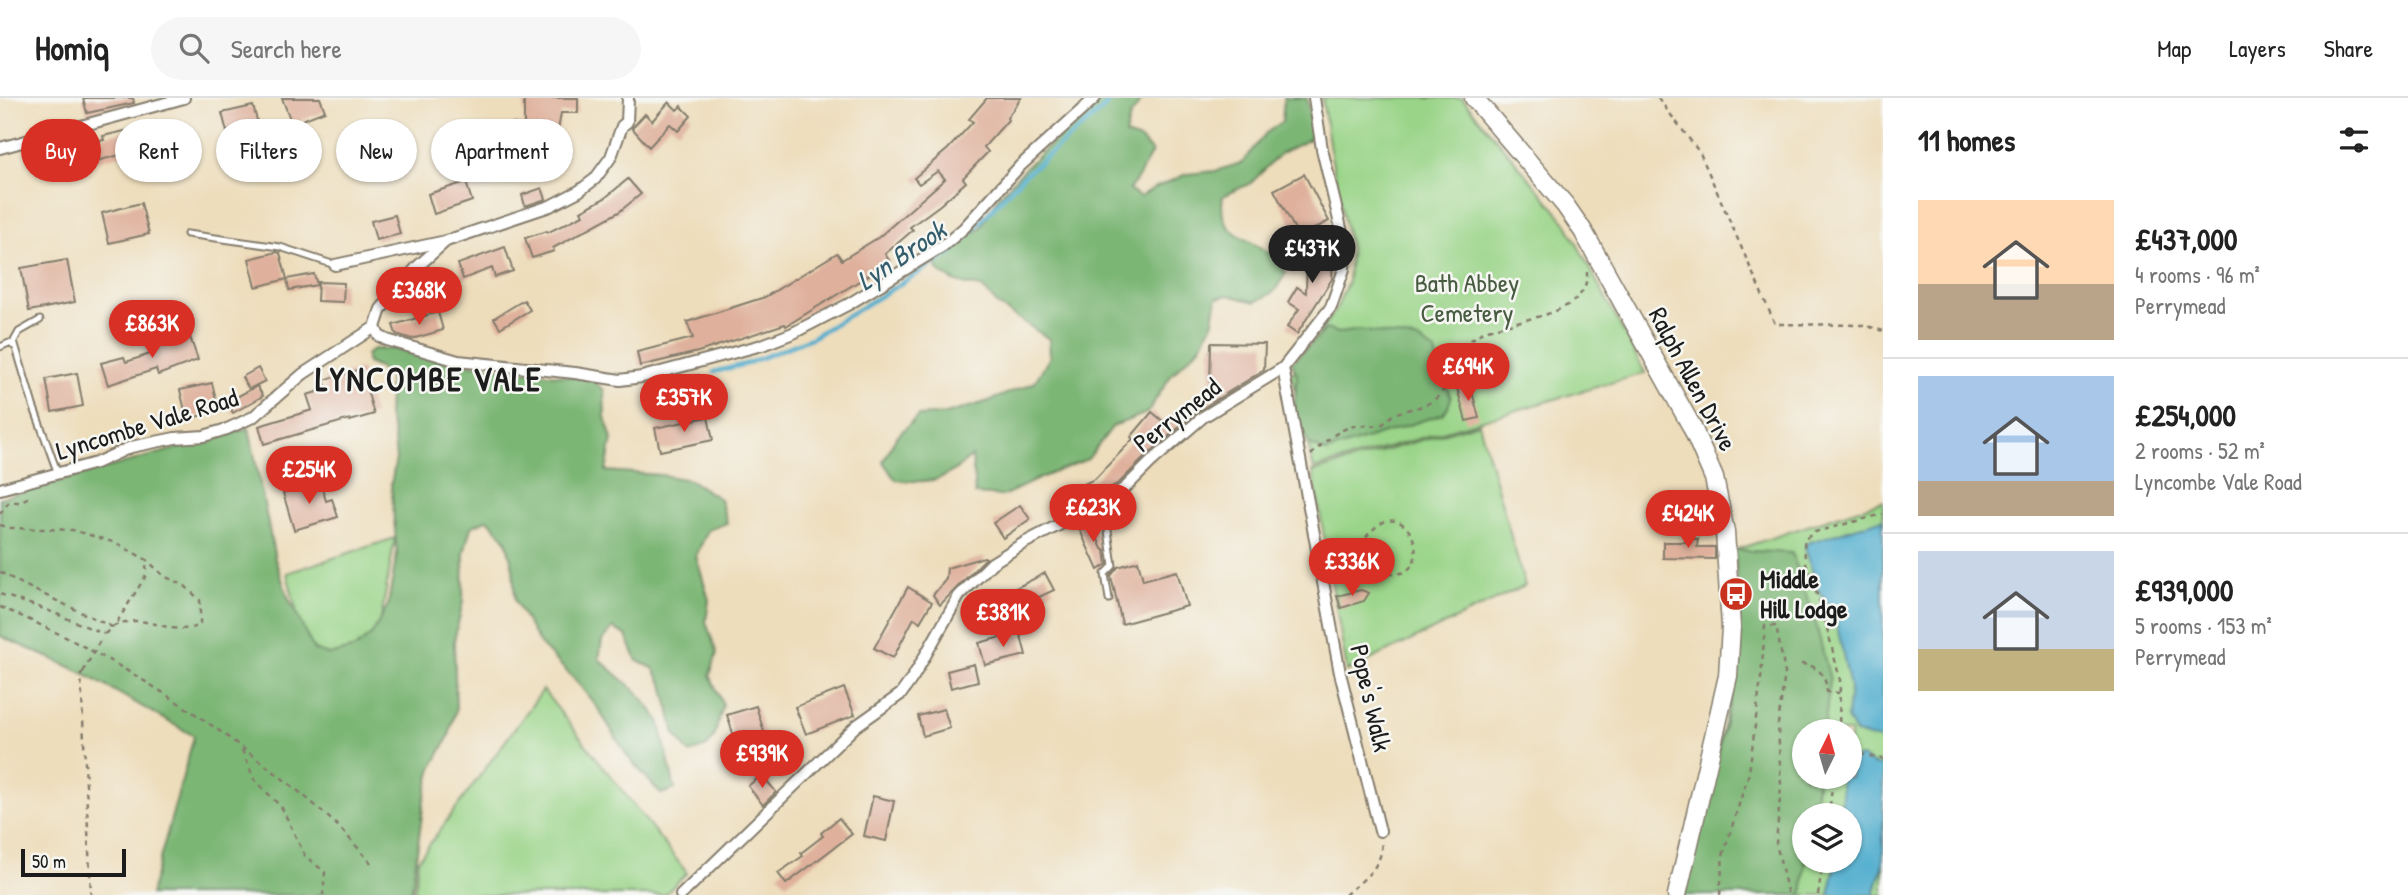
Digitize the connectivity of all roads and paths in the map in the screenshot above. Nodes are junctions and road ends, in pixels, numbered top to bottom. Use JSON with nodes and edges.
{"nodes":[{"id":1,"x":184,"y":98,"type":"edge"},
{"id":2,"x":628,"y":98,"type":"edge"},
{"id":3,"x":1095,"y":98,"type":"edge"},
{"id":4,"x":1314,"y":98,"type":"edge"},
{"id":5,"x":1474,"y":98,"type":"edge"},
{"id":6,"x":1658,"y":98,"type":"edge"},
{"id":7,"x":0,"y":148,"type":"edge"},
{"id":8,"x":187,"y":234,"type":"dead end"},
{"id":9,"x":446,"y":242,"type":"junction"},
{"id":10,"x":335,"y":265,"type":"joint"},
{"id":11,"x":1587,"y":268,"type":"dead end"},
{"id":12,"x":40,"y":320,"type":"dead end"},
{"id":13,"x":375,"y":327,"type":"junction"},
{"id":14,"x":1883,"y":331,"type":"edge"},
{"id":15,"x":14,"y":346,"type":"junction"},
{"id":16,"x":0,"y":347,"type":"edge"},
{"id":17,"x":1283,"y":368,"type":"junction"},
{"id":18,"x":1299,"y":460,"type":"junction"},
{"id":19,"x":58,"y":474,"type":"junction"},
{"id":20,"x":21,"y":484,"type":"junction"},
{"id":21,"x":0,"y":489,"type":"edge"},
{"id":22,"x":1104,"y":502,"type":"junction"},
{"id":23,"x":0,"y":514,"type":"edge"},
{"id":24,"x":1883,"y":514,"type":"edge"},
{"id":25,"x":0,"y":525,"type":"edge"},
{"id":26,"x":147,"y":560,"type":"junction"},
{"id":27,"x":1342,"y":568,"type":"junction"},
{"id":28,"x":0,"y":572,"type":"edge"},
{"id":29,"x":1322,"y":575,"type":"junction"},
{"id":30,"x":0,"y":594,"type":"edge"},
{"id":31,"x":1109,"y":599,"type":"dead end"},
{"id":32,"x":0,"y":607,"type":"edge"},
{"id":33,"x":112,"y":627,"type":"junction"},
{"id":34,"x":103,"y":635,"type":"junction"},
{"id":35,"x":1801,"y":664,"type":"dead end"},
{"id":36,"x":1841,"y":693,"type":"junction"},
{"id":37,"x":1840,"y":719,"type":"edge"},
{"id":38,"x":240,"y":747,"type":"junction"},
{"id":39,"x":1862,"y":755,"type":"edge"},
{"id":40,"x":1883,"y":759,"type":"edge"},
{"id":41,"x":1380,"y":831,"type":"joint"},
{"id":42,"x":371,"y":863,"type":"dead end"},
{"id":43,"x":1821,"y":873,"type":"edge"},
{"id":44,"x":91,"y":895,"type":"edge"},
{"id":45,"x":323,"y":895,"type":"edge"},
{"id":46,"x":681,"y":895,"type":"edge"},
{"id":47,"x":1345,"y":895,"type":"edge"},
{"id":48,"x":1677,"y":895,"type":"edge"},
{"id":49,"x":1720,"y":895,"type":"edge"},
{"id":50,"x":1788,"y":895,"type":"edge"},
{"id":51,"x":1818,"y":895,"type":"edge"}],
"edges":[{"from":1,"to":7,"type":"street"},
{"from":2,"to":9,"type":"street","name":"Lyncombe Vale Road"},
{"from":3,"to":13,"type":"street"},
{"from":4,"to":17,"type":"street","name":"Perrymead"},
{"from":5,"to":48,"type":"main road","name":"Ralph Allen Drive"},
{"from":6,"to":14,"type":"path"},
{"from":8,"to":10,"type":"lane"},
{"from":9,"to":10,"type":"street"},
{"from":9,"to":13,"type":"street","name":"Lyncombe Vale Road"},
{"from":11,"to":18,"type":"path"},
{"from":12,"to":15,"type":"lane"},
{"from":13,"to":19,"type":"street","name":"Lyncombe Vale Road"},
{"from":15,"to":16,"type":"lane"},
{"from":15,"to":19,"type":"lane"},
{"from":17,"to":18,"type":"street","name":"Pope's Walk"},
{"from":17,"to":22,"type":"street","name":"Perrymead"},
{"from":18,"to":29,"type":"street","name":"Pope's Walk"},
{"from":19,"to":20,"type":"street","name":"Lyncombe Vale Road"},
{"from":20,"to":21,"type":"street","name":"Lyncombe Vale Road"},
{"from":20,"to":23,"type":"path"},
{"from":22,"to":31,"type":"lane"},
{"from":22,"to":46,"type":"street","name":"Perrymead"},
{"from":24,"to":36,"type":"path"},
{"from":25,"to":26,"type":"path"},
{"from":26,"to":33,"type":"path"},
{"from":26,"to":33,"type":"path"},
{"from":27,"to":27,"type":"path"},
{"from":27,"to":29,"type":"path"},
{"from":28,"to":33,"type":"path"},
{"from":29,"to":41,"type":"street","name":"Pope's Walk"},
{"from":30,"to":34,"type":"path"},
{"from":32,"to":38,"type":"path"},
{"from":33,"to":34,"type":"path"},
{"from":34,"to":44,"type":"path","bridge":true},
{"from":35,"to":36,"type":"path"},
{"from":36,"to":37,"type":"path"},
{"from":38,"to":42,"type":"path"},
{"from":38,"to":45,"type":"path"},
{"from":39,"to":40,"type":"path"},
{"from":41,"to":47,"type":"path"},
{"from":43,"to":51,"type":"path"},
{"from":49,"to":50,"type":"path"}]}
